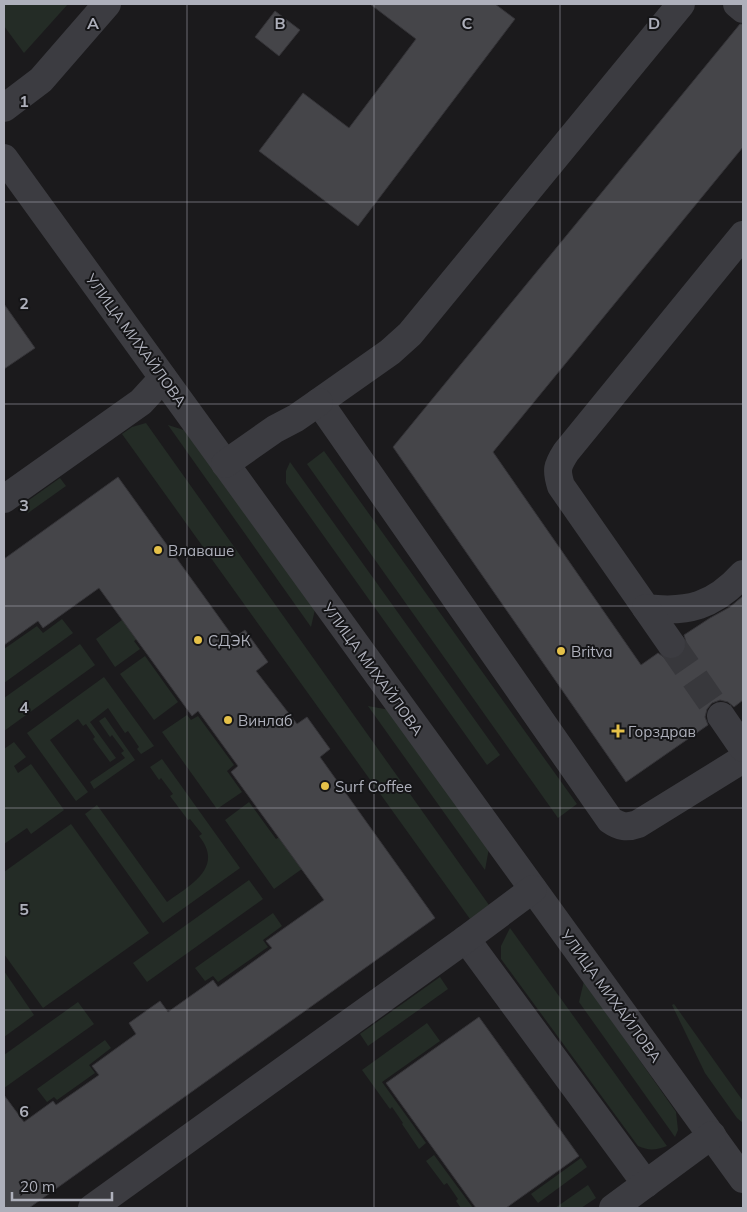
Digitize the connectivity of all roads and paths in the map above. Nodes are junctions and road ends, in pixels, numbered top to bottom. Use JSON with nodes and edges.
{"nodes":[{"id":1,"x":107,"y":4,"type":"edge"},
{"id":2,"x":681,"y":4,"type":"edge"},
{"id":3,"x":737,"y":4,"type":"edge"},
{"id":4,"x":743,"y":9,"type":"edge"},
{"id":5,"x":4,"y":108,"type":"edge"},
{"id":6,"x":4,"y":158,"type":"edge"},
{"id":7,"x":743,"y":234,"type":"edge"},
{"id":8,"x":163,"y":378,"type":"junction"},
{"id":9,"x":320,"y":402,"type":"junction"},
{"id":10,"x":225,"y":464,"type":"junction"},
{"id":11,"x":4,"y":499,"type":"edge"},
{"id":12,"x":743,"y":574,"type":"edge"},
{"id":13,"x":646,"y":608,"type":"junction"},
{"id":14,"x":671,"y":644,"type":"tunnel mouth"},
{"id":15,"x":743,"y":759,"type":"edge"},
{"id":16,"x":533,"y":889,"type":"junction"},
{"id":17,"x":466,"y":939,"type":"junction"},
{"id":18,"x":712,"y":1136,"type":"junction"},
{"id":19,"x":743,"y":1180,"type":"edge"},
{"id":20,"x":646,"y":1184,"type":"junction"},
{"id":21,"x":92,"y":1208,"type":"edge"},
{"id":22,"x":613,"y":1208,"type":"edge"}],
"edges":[{"from":1,"to":5,"type":"street"},
{"from":2,"to":9,"type":"street"},
{"from":3,"to":4,"type":"street"},
{"from":6,"to":8,"type":"street","name":"УЛИЦА МИХАЙЛОВА"},
{"from":7,"to":13,"type":"street"},
{"from":8,"to":10,"type":"street","name":"УЛИЦА МИХАЙЛОВА"},
{"from":8,"to":11,"type":"street"},
{"from":9,"to":10,"type":"street"},
{"from":9,"to":15,"type":"street"},
{"from":10,"to":16,"type":"street","name":"УЛИЦА МИХАЙЛОВА"},
{"from":12,"to":13,"type":"street"},
{"from":13,"to":14,"type":"street"},
{"from":16,"to":17,"type":"street"},
{"from":16,"to":18,"type":"street","name":"УЛИЦА МИХАЙЛОВА"},
{"from":17,"to":20,"type":"street"},
{"from":17,"to":21,"type":"street"},
{"from":18,"to":19,"type":"street","name":"УЛИЦА МИХАЙЛОВА"},
{"from":18,"to":20,"type":"street"},
{"from":20,"to":22,"type":"street"}]}
